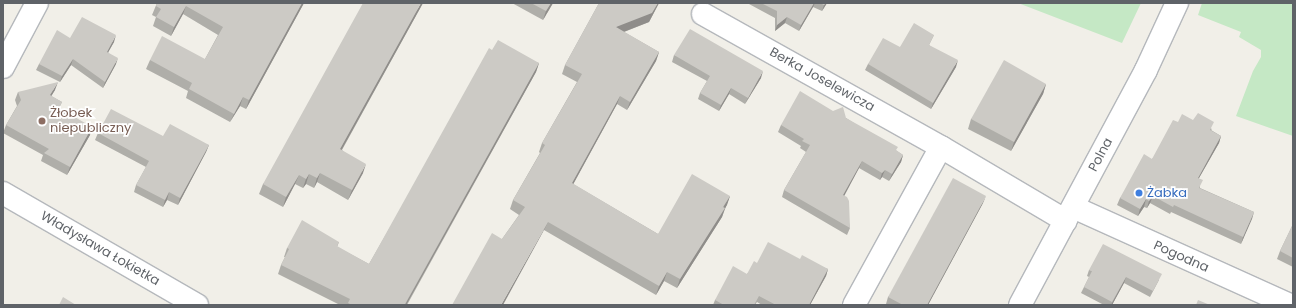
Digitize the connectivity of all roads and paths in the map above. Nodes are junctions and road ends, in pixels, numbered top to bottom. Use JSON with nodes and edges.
{"nodes":[{"id":1,"x":37,"y":3,"type":"edge"},
{"id":2,"x":1177,"y":3,"type":"edge"},
{"id":3,"x":703,"y":14,"type":"dead end"},
{"id":4,"x":3,"y":67,"type":"edge"},
{"id":5,"x":941,"y":147,"type":"junction"},
{"id":6,"x":3,"y":193,"type":"edge"},
{"id":7,"x":1069,"y":214,"type":"junction"},
{"id":8,"x":197,"y":305,"type":"edge"},
{"id":9,"x":854,"y":305,"type":"edge"},
{"id":10,"x":1020,"y":305,"type":"edge"},
{"id":11,"x":1290,"y":305,"type":"edge"}],
"edges":[{"from":1,"to":4,"type":"street"},
{"from":2,"to":7,"type":"street","name":"Polna"},
{"from":3,"to":5,"type":"street","name":"Berka Joselewicza"},
{"from":5,"to":7,"type":"street","name":"Berka Joselewicza"},
{"from":5,"to":9,"type":"street"},
{"from":6,"to":8,"type":"street","name":"Władysława Łokietka"},
{"from":7,"to":10,"type":"street","name":"Polna"},
{"from":7,"to":11,"type":"street","name":"Pogodna"}]}
